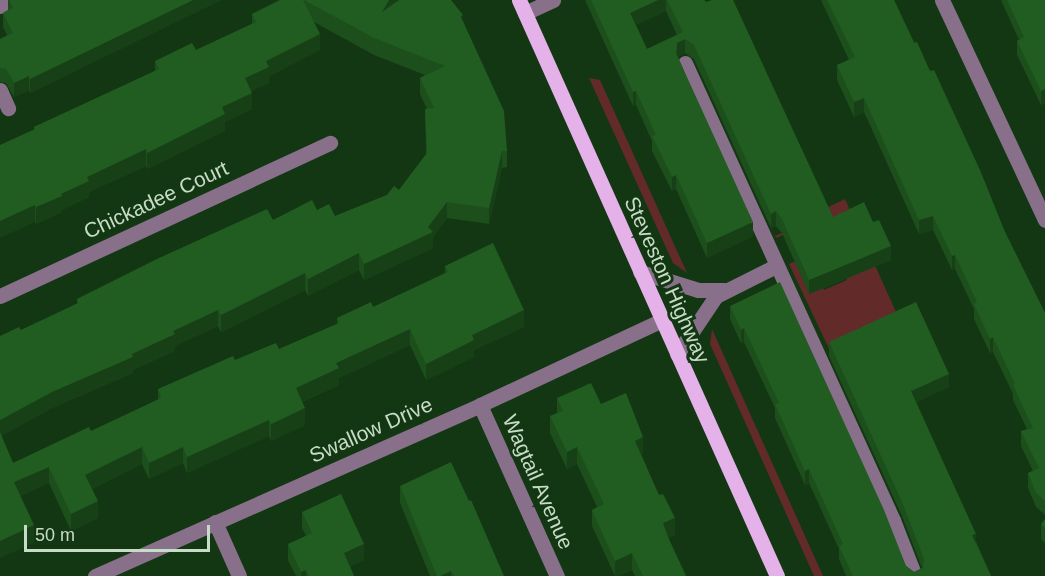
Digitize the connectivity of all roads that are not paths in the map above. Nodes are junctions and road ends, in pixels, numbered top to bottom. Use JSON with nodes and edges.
{"nodes":[{"id":1,"x":13,"y":0,"type":"edge"},
{"id":2,"x":553,"y":0,"type":"edge"},
{"id":3,"x":942,"y":0,"type":"edge"},
{"id":4,"x":0,"y":6,"type":"edge"},
{"id":5,"x":522,"y":7,"type":"edge"},
{"id":6,"x":685,"y":63,"type":"dead end"},
{"id":7,"x":0,"y":90,"type":"edge"},
{"id":8,"x":8,"y":108,"type":"dead end"},
{"id":9,"x":330,"y":142,"type":"dead end"},
{"id":10,"x":1045,"y":220,"type":"edge"},
{"id":11,"x":776,"y":266,"type":"junction"},
{"id":12,"x":640,"y":272,"type":"junction"},
{"id":13,"x":724,"y":290,"type":"junction"},
{"id":14,"x":0,"y":296,"type":"edge"},
{"id":15,"x":662,"y":320,"type":"junction"},
{"id":16,"x":677,"y":354,"type":"junction"},
{"id":17,"x":480,"y":405,"type":"junction"},
{"id":18,"x":215,"y":522,"type":"junction"},
{"id":19,"x":95,"y":576,"type":"edge"},
{"id":20,"x":239,"y":576,"type":"edge"},
{"id":21,"x":557,"y":576,"type":"edge"},
{"id":22,"x":777,"y":576,"type":"edge"},
{"id":23,"x":915,"y":576,"type":"edge"}],
"edges":[{"from":1,"to":4,"type":"street"},
{"from":2,"to":5,"type":"street"},
{"from":3,"to":10,"type":"street"},
{"from":5,"to":12,"type":"main road","name":"Steveston Highway"},
{"from":6,"to":11,"type":"street"},
{"from":7,"to":8,"type":"street"},
{"from":9,"to":14,"type":"street","name":"Chickadee Court"},
{"from":11,"to":13,"type":"street"},
{"from":11,"to":23,"type":"street"},
{"from":12,"to":13,"type":"street"},
{"from":12,"to":15,"type":"main road","name":"Steveston Highway"},
{"from":13,"to":16,"type":"street"},
{"from":15,"to":16,"type":"main road","name":"Steveston Highway"},
{"from":15,"to":17,"type":"street","name":"Swallow Drive"},
{"from":16,"to":22,"type":"main road","name":"Steveston Highway"},
{"from":17,"to":18,"type":"street","name":"Swallow Drive"},
{"from":17,"to":21,"type":"street","name":"Wagtail Avenue"},
{"from":18,"to":19,"type":"street","name":"Swallow Drive"},
{"from":18,"to":20,"type":"street"}]}
